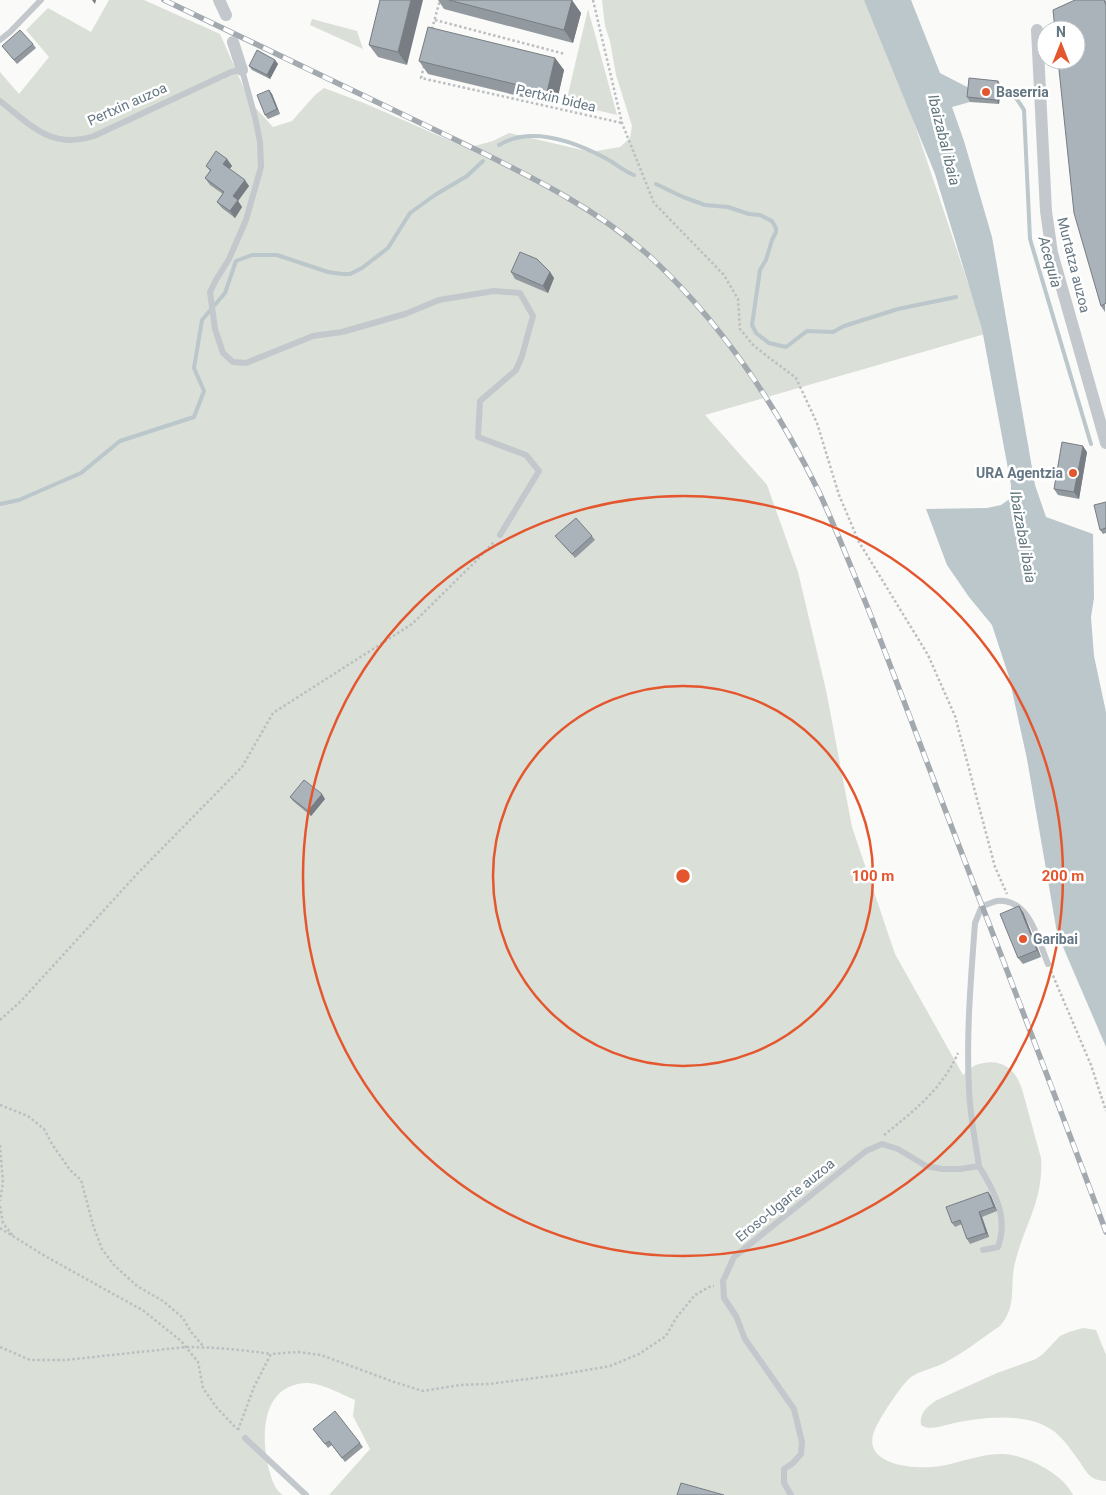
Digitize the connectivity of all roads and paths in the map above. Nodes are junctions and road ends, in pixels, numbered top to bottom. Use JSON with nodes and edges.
{"nodes":[{"id":1,"x":41,"y":0,"type":"edge"},
{"id":2,"x":218,"y":0,"type":"edge"},
{"id":3,"x":440,"y":0,"type":"edge"},
{"id":4,"x":593,"y":0,"type":"edge"},
{"id":5,"x":226,"y":15,"type":"dead end"},
{"id":6,"x":435,"y":20,"type":"junction"},
{"id":7,"x":432,"y":30,"type":"edge"},
{"id":8,"x":0,"y":40,"type":"edge"},
{"id":9,"x":234,"y":42,"type":"dead end"},
{"id":10,"x":565,"y":54,"type":"dead end"},
{"id":11,"x":425,"y":58,"type":"edge"},
{"id":12,"x":242,"y":70,"type":"junction"},
{"id":13,"x":1038,"y":70,"type":"edge"},
{"id":14,"x":0,"y":102,"type":"edge"},
{"id":15,"x":622,"y":123,"type":"junction"},
{"id":16,"x":1106,"y":444,"type":"edge"},
{"id":17,"x":500,"y":535,"type":"joint"},
{"id":18,"x":1010,"y":902,"type":"junction"},
{"id":19,"x":1048,"y":964,"type":"joint"},
{"id":20,"x":0,"y":1020,"type":"edge"},
{"id":21,"x":960,"y":1048,"type":"dead end"},
{"id":22,"x":0,"y":1105,"type":"edge"},
{"id":23,"x":1106,"y":1111,"type":"edge"},
{"id":24,"x":882,"y":1137,"type":"dead end"},
{"id":25,"x":0,"y":1145,"type":"edge"},
{"id":26,"x":979,"y":1166,"type":"junction"},
{"id":27,"x":0,"y":1201,"type":"edge"},
{"id":28,"x":0,"y":1206,"type":"edge"},
{"id":29,"x":0,"y":1228,"type":"edge"},
{"id":30,"x":14,"y":1237,"type":"junction"},
{"id":31,"x":983,"y":1250,"type":"dead end"},
{"id":32,"x":723,"y":1285,"type":"junction"},
{"id":33,"x":0,"y":1347,"type":"edge"},
{"id":34,"x":186,"y":1347,"type":"junction"},
{"id":35,"x":204,"y":1347,"type":"junction"},
{"id":36,"x":271,"y":1354,"type":"junction"},
{"id":37,"x":238,"y":1430,"type":"junction"},
{"id":38,"x":245,"y":1438,"type":"joint"},
{"id":39,"x":306,"y":1495,"type":"edge"},
{"id":40,"x":791,"y":1495,"type":"edge"}],
"edges":[{"from":1,"to":8,"type":"lane"},
{"from":2,"to":5,"type":"street"},
{"from":3,"to":6,"type":"path"},
{"from":4,"to":15,"type":"path","name":"Pertxin bidea"},
{"from":6,"to":7,"type":"path"},
{"from":6,"to":10,"type":"path"},
{"from":9,"to":12,"type":"street"},
{"from":11,"to":15,"type":"path","name":"Pertxin bidea"},
{"from":12,"to":14,"type":"lane","name":"Pertxin auzoa"},
{"from":12,"to":17,"type":"lane"},
{"from":13,"to":16,"type":"street","name":"Murtatza auzoa"},
{"from":15,"to":18,"type":"path"},
{"from":17,"to":20,"type":"path"},
{"from":18,"to":19,"type":"lane"},
{"from":18,"to":26,"type":"lane"},
{"from":19,"to":23,"type":"path"},
{"from":21,"to":24,"type":"path"},
{"from":22,"to":35,"type":"path"},
{"from":25,"to":27,"type":"path"},
{"from":26,"to":31,"type":"lane"},
{"from":26,"to":32,"type":"lane","name":"Eroso-Ugarte auzoa"},
{"from":28,"to":30,"type":"path"},
{"from":29,"to":30,"type":"path"},
{"from":30,"to":34,"type":"path"},
{"from":32,"to":36,"type":"path"},
{"from":32,"to":40,"type":"lane"},
{"from":33,"to":34,"type":"path"},
{"from":34,"to":35,"type":"path"},
{"from":34,"to":37,"type":"path"},
{"from":35,"to":36,"type":"path"},
{"from":36,"to":37,"type":"path"},
{"from":37,"to":38,"type":"path"},
{"from":38,"to":39,"type":"lane"}]}
